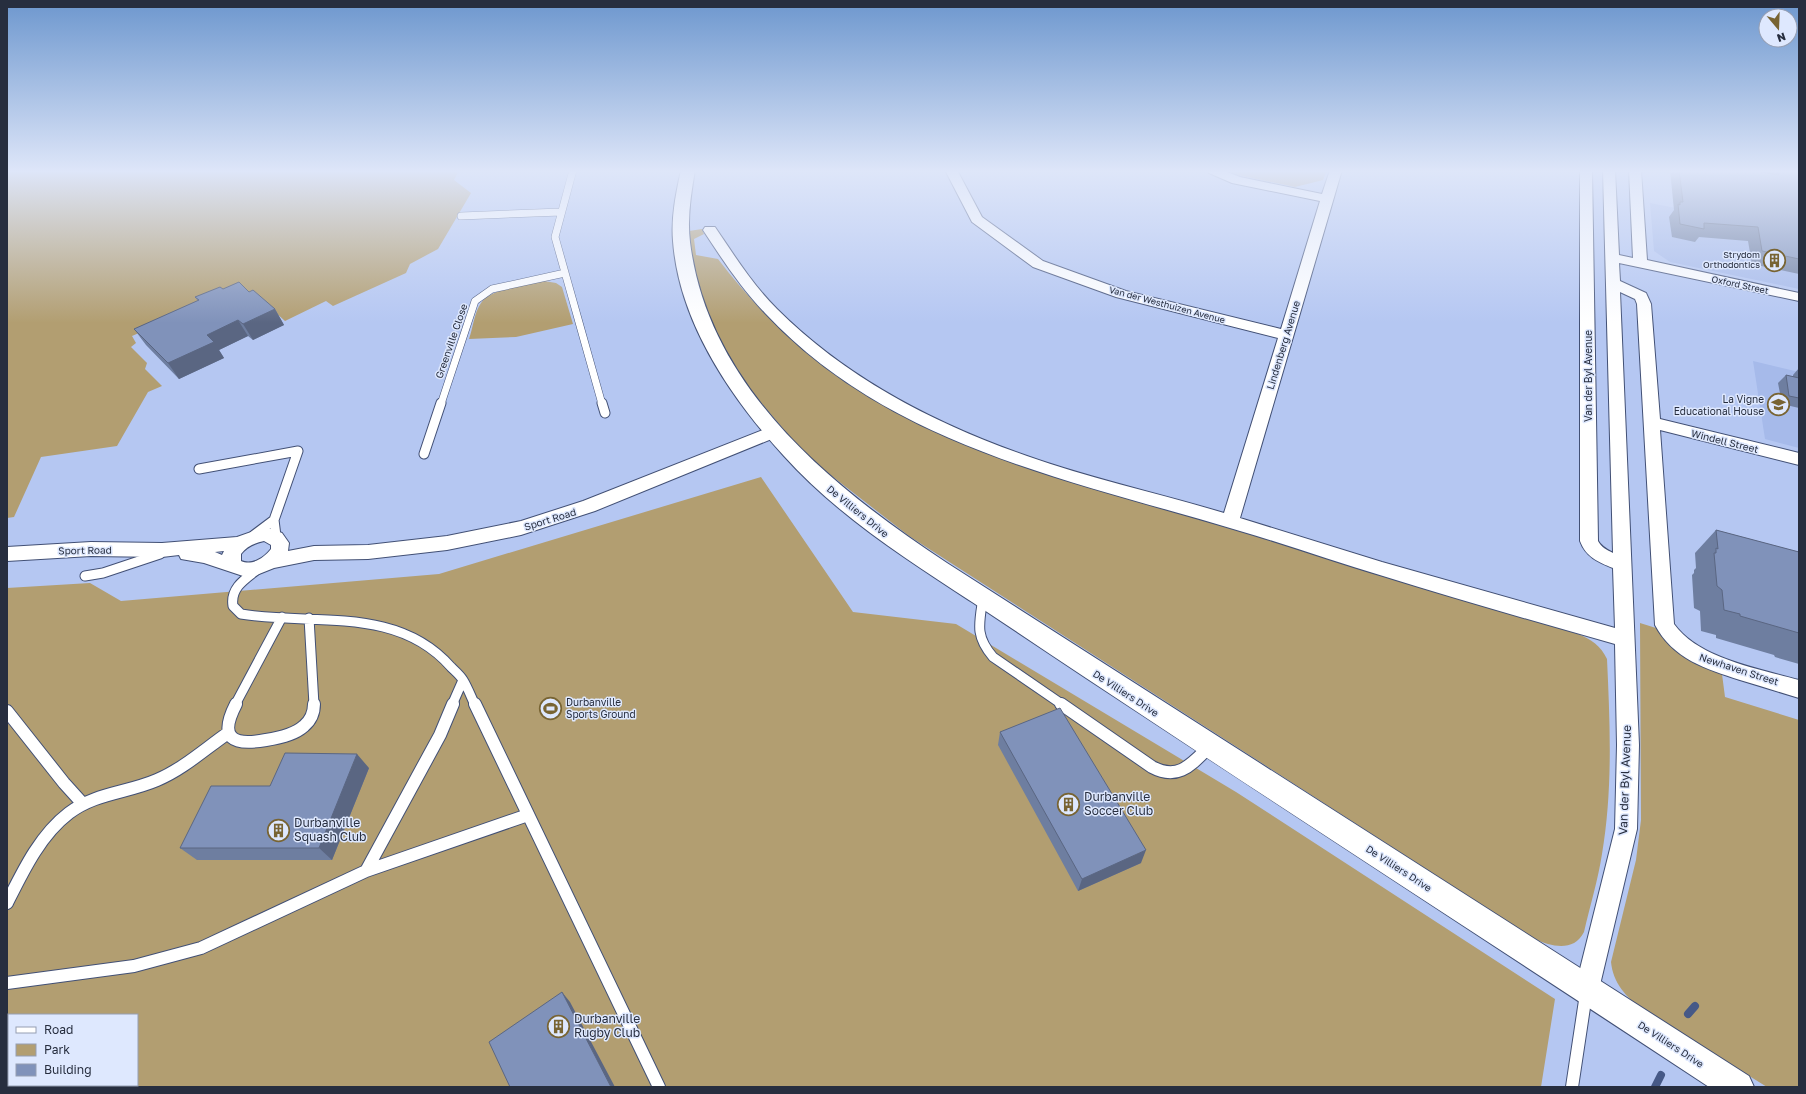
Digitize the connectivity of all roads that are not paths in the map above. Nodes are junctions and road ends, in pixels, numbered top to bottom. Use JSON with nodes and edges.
{"nodes":[{"id":1,"x":559,"y":221,"type":"edge"},
{"id":2,"x":681,"y":221,"type":"edge"},
{"id":3,"x":980,"y":221,"type":"edge"},
{"id":4,"x":1320,"y":221,"type":"edge"},
{"id":5,"x":1586,"y":221,"type":"edge"},
{"id":6,"x":1611,"y":221,"type":"edge"},
{"id":7,"x":1638,"y":221,"type":"edge"},
{"id":8,"x":710,"y":230,"type":"dead end"},
{"id":9,"x":1612,"y":257,"type":"junction"},
{"id":10,"x":1640,"y":263,"type":"junction"},
{"id":11,"x":565,"y":273,"type":"junction"},
{"id":12,"x":1612,"y":282,"type":"junction"},
{"id":13,"x":1799,"y":297,"type":"edge"},
{"id":14,"x":1286,"y":335,"type":"junction"},
{"id":15,"x":606,"y":413,"type":"dead end"},
{"id":16,"x":1651,"y":422,"type":"junction"},
{"id":17,"x":773,"y":432,"type":"junction"},
{"id":18,"x":424,"y":454,"type":"dead end"},
{"id":19,"x":1799,"y":459,"type":"edge"},
{"id":20,"x":199,"y":469,"type":"dead end"},
{"id":21,"x":1230,"y":521,"type":"junction"},
{"id":22,"x":277,"y":532,"type":"junction"},
{"id":23,"x":247,"y":539,"type":"junction"},
{"id":24,"x":167,"y":551,"type":"junction"},
{"id":25,"x":314,"y":553,"type":"junction"},
{"id":26,"x":7,"y":554,"type":"edge"},
{"id":27,"x":1622,"y":564,"type":"junction"},
{"id":28,"x":265,"y":565,"type":"junction"},
{"id":29,"x":236,"y":574,"type":"junction"},
{"id":30,"x":85,"y":576,"type":"dead end"},
{"id":31,"x":983,"y":598,"type":"junction"},
{"id":32,"x":282,"y":617,"type":"junction"},
{"id":33,"x":309,"y":618,"type":"junction"},
{"id":34,"x":1624,"y":639,"type":"junction"},
{"id":35,"x":463,"y":680,"type":"junction"},
{"id":36,"x":1799,"y":689,"type":"edge"},
{"id":37,"x":7,"y":710,"type":"edge"},
{"id":38,"x":228,"y":734,"type":"junction"},
{"id":39,"x":1209,"y":747,"type":"junction"},
{"id":40,"x":83,"y":804,"type":"junction"},
{"id":41,"x":528,"y":815,"type":"junction"},
{"id":42,"x":366,"y":871,"type":"junction"},
{"id":43,"x":7,"y":903,"type":"edge"},
{"id":44,"x":7,"y":984,"type":"edge"},
{"id":45,"x":1587,"y":988,"type":"junction"},
{"id":46,"x":659,"y":1087,"type":"edge"},
{"id":47,"x":1572,"y":1087,"type":"edge"},
{"id":48,"x":1738,"y":1087,"type":"edge"}],
"edges":[{"from":1,"to":11,"type":"lane"},
{"from":2,"to":17,"type":"street","name":"De Villiers Drive"},
{"from":3,"to":14,"type":"street","name":"Van der Westhuizen Avenue"},
{"from":4,"to":14,"type":"street","name":"Lindenberg Avenue"},
{"from":5,"to":27,"type":"street","name":"Van der Byl Avenue"},
{"from":6,"to":9,"type":"street","name":"Van der Byl Avenue"},
{"from":7,"to":10,"type":"street"},
{"from":8,"to":21,"type":"street"},
{"from":9,"to":10,"type":"street","name":"Oxford Street"},
{"from":9,"to":12,"type":"street","name":"Van der Byl Avenue"},
{"from":10,"to":13,"type":"street","name":"Oxford Street"},
{"from":11,"to":15,"type":"lane"},
{"from":11,"to":18,"type":"lane","name":"Greenville Close"},
{"from":12,"to":16,"type":"street"},
{"from":12,"to":27,"type":"street","name":"Van der Byl Avenue"},
{"from":14,"to":21,"type":"street","name":"Lindenberg Avenue"},
{"from":16,"to":19,"type":"street","name":"Windell Street"},
{"from":16,"to":36,"type":"street","name":"Newhaven Street"},
{"from":17,"to":25,"type":"street","name":"Sport Road"},
{"from":17,"to":31,"type":"street","name":"De Villiers Drive"},
{"from":20,"to":22,"type":"lane"},
{"from":21,"to":34,"type":"street"},
{"from":22,"to":23,"type":"street","name":"Sport Road"},
{"from":22,"to":25,"type":"street","name":"Sport Road"},
{"from":22,"to":28,"type":"street"},
{"from":23,"to":24,"type":"street","name":"Sport Road"},
{"from":23,"to":29,"type":"street"},
{"from":24,"to":26,"type":"street","name":"Sport Road"},
{"from":24,"to":29,"type":"street","name":"Sport Road"},
{"from":24,"to":30,"type":"lane"},
{"from":25,"to":28,"type":"street","name":"Sport Road"},
{"from":27,"to":34,"type":"street","name":"Van der Byl Avenue"},
{"from":28,"to":29,"type":"street","name":"Sport Road"},
{"from":29,"to":32,"type":"lane"},
{"from":31,"to":39,"type":"street","name":"De Villiers Drive"},
{"from":31,"to":39,"type":"lane"},
{"from":32,"to":33,"type":"lane"},
{"from":32,"to":38,"type":"lane"},
{"from":33,"to":35,"type":"lane"},
{"from":33,"to":38,"type":"lane"},
{"from":34,"to":45,"type":"street","name":"Van der Byl Avenue"},
{"from":35,"to":41,"type":"lane"},
{"from":35,"to":42,"type":"lane"},
{"from":37,"to":40,"type":"lane"},
{"from":38,"to":40,"type":"lane"},
{"from":39,"to":45,"type":"street","name":"De Villiers Drive"},
{"from":40,"to":43,"type":"lane"},
{"from":41,"to":42,"type":"lane"},
{"from":41,"to":46,"type":"lane"},
{"from":42,"to":44,"type":"lane"},
{"from":45,"to":47,"type":"lane","name":"Van der Byl Avenue"},
{"from":45,"to":48,"type":"street","name":"De Villiers Drive"}]}
